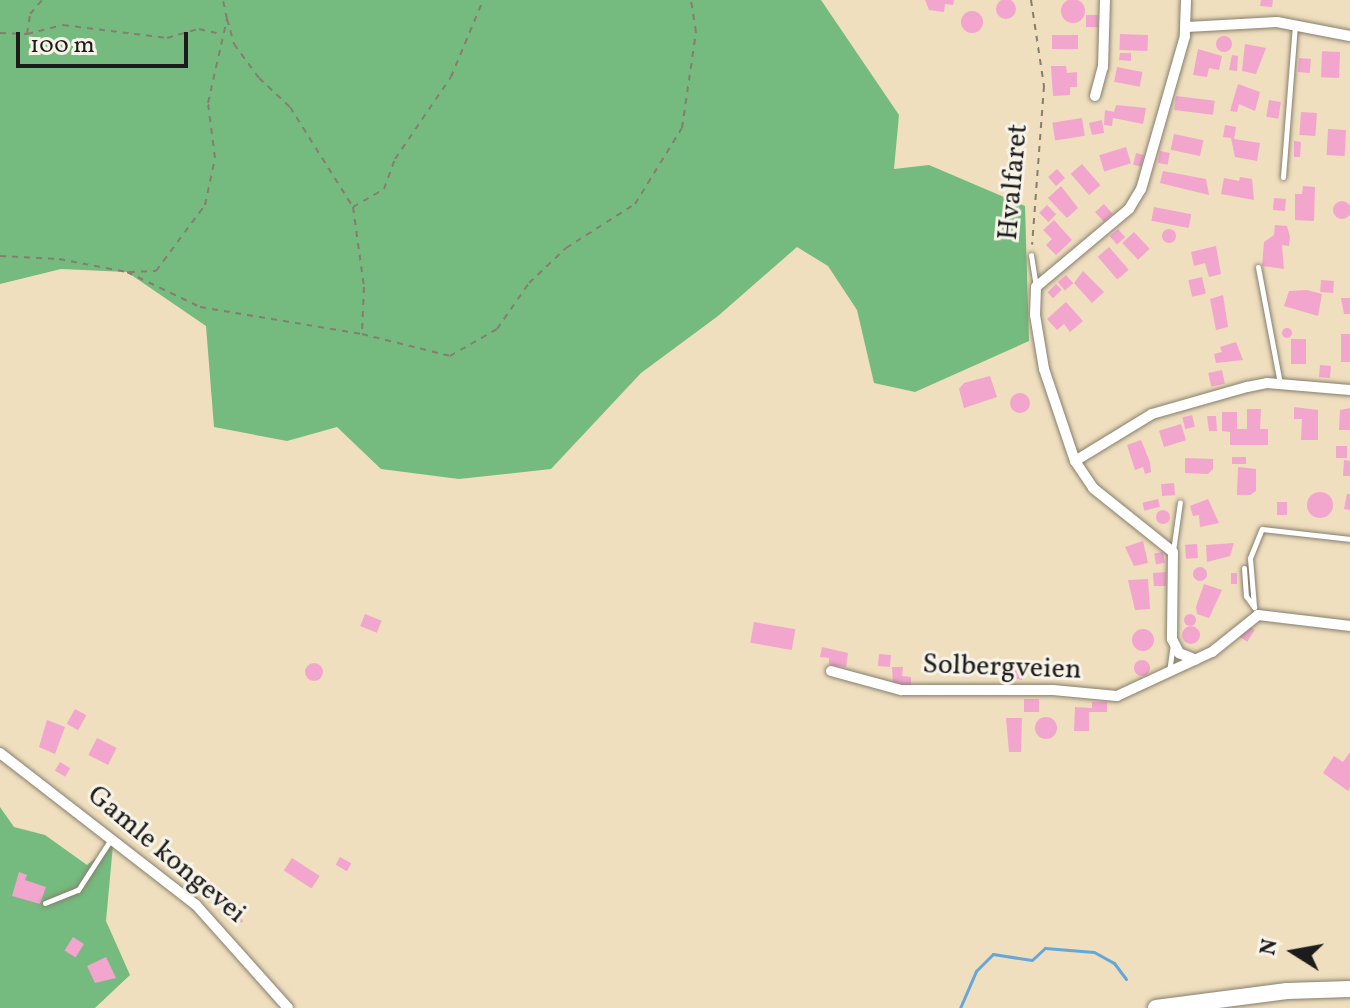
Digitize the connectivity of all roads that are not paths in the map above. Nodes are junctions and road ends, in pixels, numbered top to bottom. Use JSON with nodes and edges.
{"nodes":[{"id":1,"x":1105,"y":0,"type":"edge"},
{"id":2,"x":1186,"y":0,"type":"edge"},
{"id":3,"x":1295,"y":24,"type":"junction"},
{"id":4,"x":1187,"y":27,"type":"junction"},
{"id":5,"x":1350,"y":36,"type":"edge"},
{"id":6,"x":1095,"y":96,"type":"dead end"},
{"id":7,"x":1283,"y":177,"type":"dead end"},
{"id":8,"x":1031,"y":255,"type":"road end"},
{"id":9,"x":1258,"y":267,"type":"dead end"},
{"id":10,"x":1036,"y":287,"type":"junction"},
{"id":11,"x":1280,"y":384,"type":"junction"},
{"id":12,"x":1350,"y":390,"type":"edge"},
{"id":13,"x":1075,"y":461,"type":"junction"},
{"id":14,"x":1180,"y":502,"type":"dead end"},
{"id":15,"x":1350,"y":539,"type":"edge"},
{"id":16,"x":1173,"y":552,"type":"junction"},
{"id":17,"x":1244,"y":568,"type":"dead end"},
{"id":18,"x":1256,"y":611,"type":"junction"},
{"id":19,"x":1350,"y":626,"type":"edge"},
{"id":20,"x":1173,"y":642,"type":"junction"},
{"id":21,"x":1196,"y":660,"type":"junction"},
{"id":22,"x":831,"y":671,"type":"dead end"},
{"id":23,"x":1169,"y":673,"type":"junction"},
{"id":24,"x":0,"y":753,"type":"edge"},
{"id":25,"x":111,"y":838,"type":"junction"},
{"id":26,"x":45,"y":903,"type":"dead end"},
{"id":27,"x":1350,"y":989,"type":"edge"},
{"id":28,"x":288,"y":1008,"type":"edge"},
{"id":29,"x":1156,"y":1008,"type":"edge"}],
"edges":[{"from":1,"to":6,"type":"street"},
{"from":2,"to":4,"type":"street"},
{"from":3,"to":4,"type":"street"},
{"from":3,"to":5,"type":"street"},
{"from":3,"to":7,"type":"lane"},
{"from":4,"to":10,"type":"street"},
{"from":8,"to":10,"type":"lane","name":"Hvalfaret"},
{"from":9,"to":11,"type":"lane"},
{"from":10,"to":13,"type":"street","name":"Hvalfaret"},
{"from":11,"to":12,"type":"street"},
{"from":11,"to":13,"type":"street"},
{"from":13,"to":16,"type":"street"},
{"from":14,"to":16,"type":"lane"},
{"from":15,"to":18,"type":"lane"},
{"from":16,"to":20,"type":"street"},
{"from":17,"to":18,"type":"lane"},
{"from":18,"to":19,"type":"street"},
{"from":18,"to":21,"type":"street","name":"Solbergveien"},
{"from":20,"to":21,"type":"street"},
{"from":20,"to":23,"type":"lane"},
{"from":21,"to":23,"type":"street","name":"Solbergveien"},
{"from":22,"to":23,"type":"street","name":"Solbergveien"},
{"from":24,"to":25,"type":"street","name":"Gamle kongevei"},
{"from":25,"to":26,"type":"lane"},
{"from":25,"to":28,"type":"street","name":"Gamle kongevei"},
{"from":27,"to":29,"type":"main road"}]}
